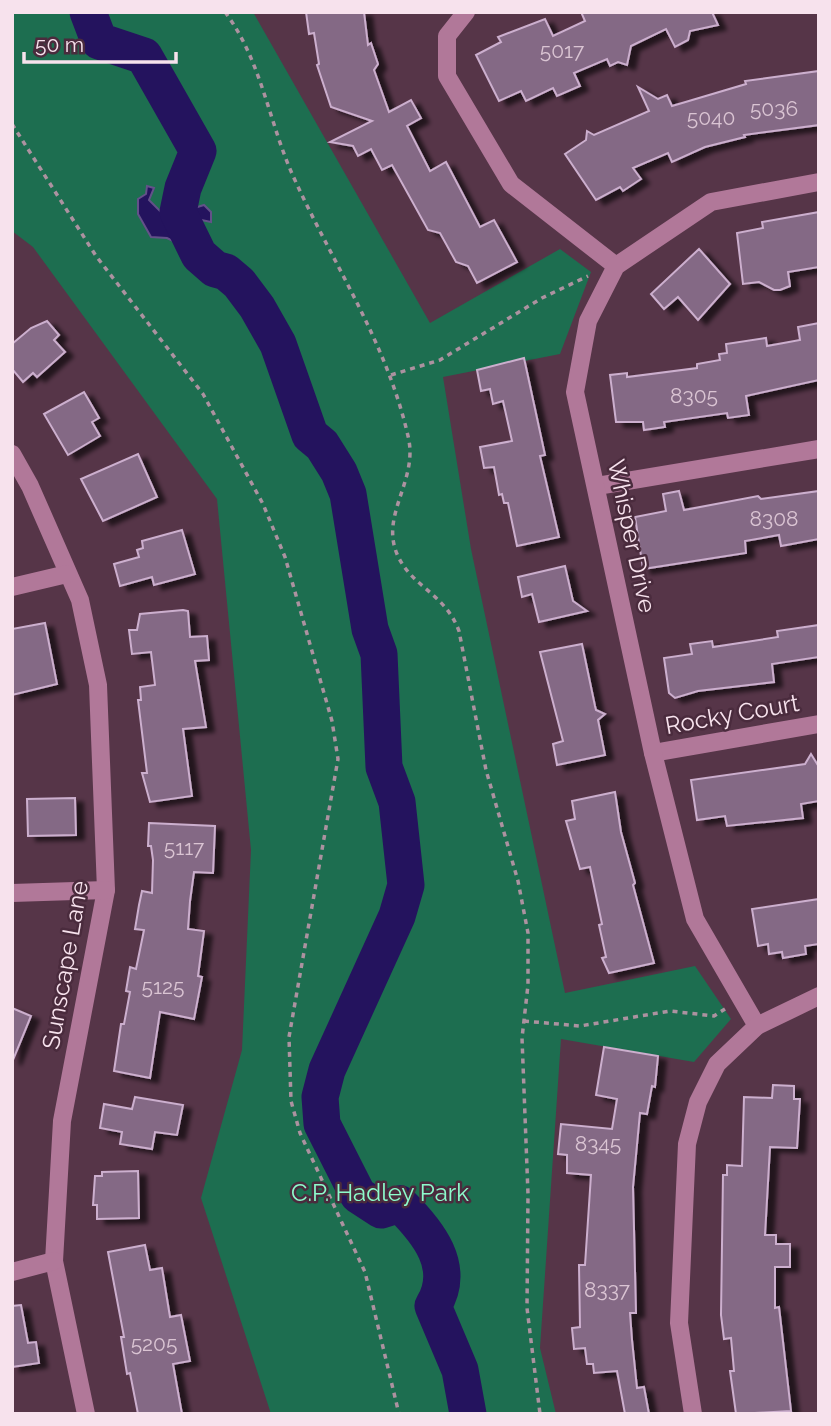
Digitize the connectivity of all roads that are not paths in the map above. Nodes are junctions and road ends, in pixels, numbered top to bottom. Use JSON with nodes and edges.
{"nodes":[{"id":1,"x":466,"y":12,"type":"edge"},
{"id":2,"x":819,"y":181,"type":"edge"},
{"id":3,"x":616,"y":266,"type":"junction"},
{"id":4,"x":819,"y":449,"type":"edge"},
{"id":5,"x":12,"y":454,"type":"edge"},
{"id":6,"x":597,"y":486,"type":"junction"},
{"id":7,"x":67,"y":574,"type":"junction"},
{"id":8,"x":12,"y":587,"type":"edge"},
{"id":9,"x":819,"y":724,"type":"edge"},
{"id":10,"x":653,"y":752,"type":"junction"},
{"id":11,"x":106,"y":890,"type":"junction"},
{"id":12,"x":12,"y":893,"type":"edge"},
{"id":13,"x":819,"y":996,"type":"edge"},
{"id":14,"x":757,"y":1026,"type":"junction"},
{"id":15,"x":54,"y":1261,"type":"junction"},
{"id":16,"x":12,"y":1272,"type":"edge"},
{"id":17,"x":86,"y":1414,"type":"edge"},
{"id":18,"x":693,"y":1414,"type":"edge"}],
"edges":[{"from":1,"to":3,"type":"street"},
{"from":2,"to":3,"type":"street","name":"Whisper Drive"},
{"from":3,"to":6,"type":"street","name":"Whisper Drive"},
{"from":4,"to":6,"type":"street"},
{"from":5,"to":7,"type":"street","name":"Sunscape Lane"},
{"from":6,"to":10,"type":"street","name":"Whisper Drive"},
{"from":7,"to":8,"type":"street"},
{"from":7,"to":11,"type":"street","name":"Sunscape Lane"},
{"from":9,"to":10,"type":"street","name":"Rocky Court"},
{"from":10,"to":14,"type":"street","name":"Whisper Drive"},
{"from":11,"to":12,"type":"street"},
{"from":11,"to":15,"type":"street","name":"Sunscape Lane"},
{"from":13,"to":14,"type":"street"},
{"from":14,"to":18,"type":"street"},
{"from":15,"to":16,"type":"street"},
{"from":15,"to":17,"type":"street","name":"Sunscape Lane"}]}
